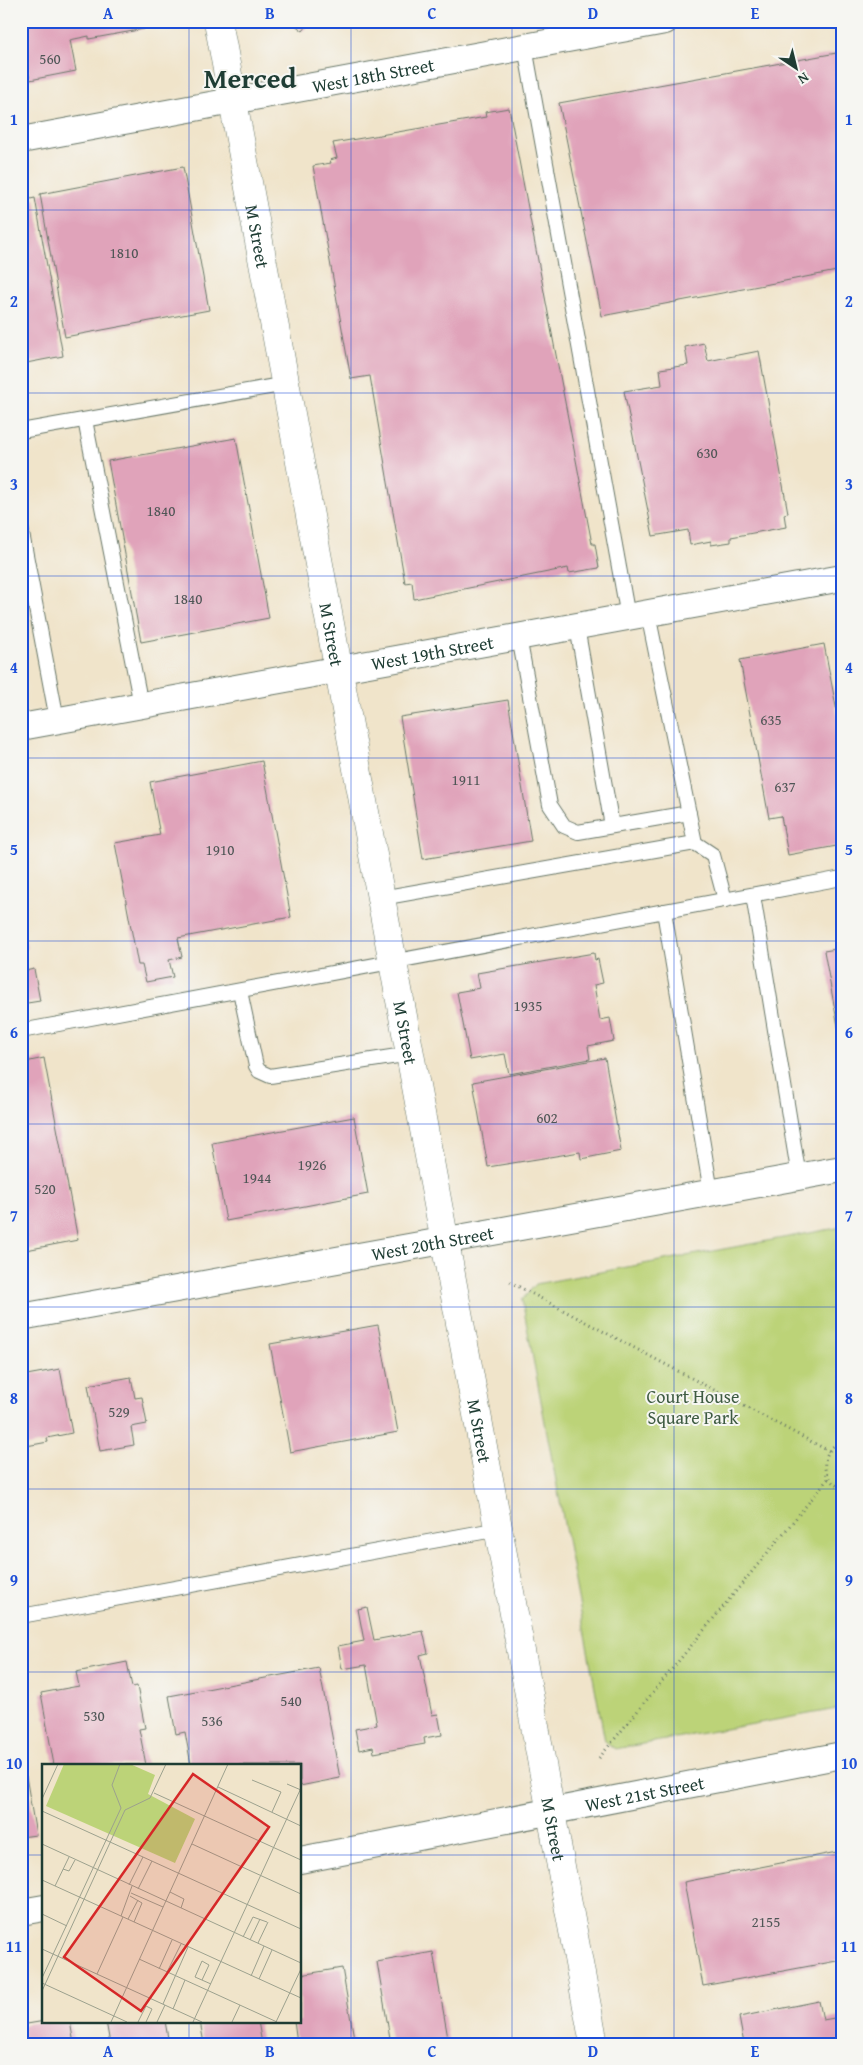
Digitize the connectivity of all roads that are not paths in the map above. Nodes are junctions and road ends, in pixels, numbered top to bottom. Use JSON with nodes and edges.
{"nodes":[{"id":1,"x":218,"y":21,"type":"edge"},
{"id":2,"x":665,"y":21,"type":"edge"},
{"id":3,"x":525,"y":47,"type":"junction"},
{"id":4,"x":233,"y":101,"type":"junction"},
{"id":5,"x":21,"y":140,"type":"edge"},
{"id":6,"x":286,"y":384,"type":"junction"},
{"id":7,"x":85,"y":420,"type":"junction"},
{"id":8,"x":21,"y":431,"type":"edge"},
{"id":9,"x":21,"y":528,"type":"edge"},
{"id":10,"x":842,"y":578,"type":"edge"},
{"id":11,"x":638,"y":616,"type":"junction"},
{"id":12,"x":577,"y":627,"type":"junction"},
{"id":13,"x":519,"y":637,"type":"junction"},
{"id":14,"x":339,"y":671,"type":"junction"},
{"id":15,"x":141,"y":705,"type":"junction"},
{"id":16,"x":57,"y":720,"type":"junction"},
{"id":17,"x":21,"y":726,"type":"edge"},
{"id":18,"x":689,"y":813,"type":"junction"},
{"id":19,"x":612,"y":826,"type":"junction"},
{"id":20,"x":695,"y":843,"type":"junction"},
{"id":21,"x":842,"y":878,"type":"edge"},
{"id":22,"x":753,"y":895,"type":"junction"},
{"id":23,"x":382,"y":898,"type":"junction"},
{"id":24,"x":724,"y":900,"type":"junction"},
{"id":25,"x":664,"y":911,"type":"junction"},
{"id":26,"x":393,"y":962,"type":"junction"},
{"id":27,"x":240,"y":991,"type":"junction"},
{"id":28,"x":21,"y":1031,"type":"edge"},
{"id":29,"x":410,"y":1054,"type":"junction"},
{"id":30,"x":842,"y":1169,"type":"edge"},
{"id":31,"x":799,"y":1177,"type":"junction"},
{"id":32,"x":711,"y":1192,"type":"junction"},
{"id":33,"x":445,"y":1240,"type":"junction"},
{"id":34,"x":21,"y":1317,"type":"edge"},
{"id":35,"x":499,"y":1529,"type":"junction"},
{"id":36,"x":21,"y":1616,"type":"edge"},
{"id":37,"x":842,"y":1755,"type":"edge"},
{"id":38,"x":552,"y":1812,"type":"junction"},
{"id":39,"x":301,"y":1860,"type":"edge"},
{"id":40,"x":42,"y":1908,"type":"edge"},
{"id":41,"x":21,"y":1912,"type":"edge"},
{"id":42,"x":594,"y":2044,"type":"edge"}],
"edges":[{"from":1,"to":4,"type":"street","name":"M Street"},
{"from":2,"to":3,"type":"street","name":"West 18th Street"},
{"from":3,"to":4,"type":"street","name":"West 18th Street"},
{"from":3,"to":11,"type":"lane"},
{"from":4,"to":5,"type":"street","name":"West 18th Street"},
{"from":4,"to":6,"type":"street","name":"M Street"},
{"from":6,"to":7,"type":"lane"},
{"from":6,"to":14,"type":"street","name":"M Street"},
{"from":7,"to":8,"type":"lane"},
{"from":7,"to":15,"type":"lane"},
{"from":9,"to":16,"type":"lane"},
{"from":10,"to":11,"type":"street","name":"West 19th Street"},
{"from":11,"to":12,"type":"street","name":"West 19th Street"},
{"from":11,"to":18,"type":"lane"},
{"from":12,"to":13,"type":"street","name":"West 19th Street"},
{"from":12,"to":19,"type":"lane"},
{"from":13,"to":14,"type":"street","name":"West 19th Street"},
{"from":13,"to":19,"type":"lane"},
{"from":14,"to":15,"type":"street","name":"West 19th Street"},
{"from":14,"to":23,"type":"street","name":"M Street"},
{"from":15,"to":16,"type":"street","name":"West 19th Street"},
{"from":16,"to":17,"type":"street","name":"West 19th Street"},
{"from":18,"to":19,"type":"lane"},
{"from":18,"to":20,"type":"lane"},
{"from":20,"to":23,"type":"lane"},
{"from":20,"to":24,"type":"lane"},
{"from":21,"to":22,"type":"lane"},
{"from":22,"to":24,"type":"lane"},
{"from":22,"to":31,"type":"lane"},
{"from":23,"to":26,"type":"street","name":"M Street"},
{"from":24,"to":25,"type":"lane"},
{"from":25,"to":26,"type":"lane"},
{"from":25,"to":32,"type":"lane"},
{"from":26,"to":27,"type":"lane"},
{"from":26,"to":29,"type":"street","name":"M Street"},
{"from":27,"to":28,"type":"lane"},
{"from":27,"to":29,"type":"lane"},
{"from":29,"to":33,"type":"street","name":"M Street"},
{"from":30,"to":31,"type":"street","name":"West 20th Street"},
{"from":31,"to":32,"type":"street","name":"West 20th Street"},
{"from":32,"to":33,"type":"street","name":"West 20th Street"},
{"from":33,"to":34,"type":"street","name":"West 20th Street"},
{"from":33,"to":35,"type":"street","name":"M Street"},
{"from":35,"to":36,"type":"lane"},
{"from":35,"to":38,"type":"street","name":"M Street"},
{"from":37,"to":38,"type":"street","name":"West 21st Street"},
{"from":38,"to":39,"type":"street","name":"West 21st Street"},
{"from":38,"to":42,"type":"street","name":"M Street"},
{"from":40,"to":41,"type":"street"}]}
